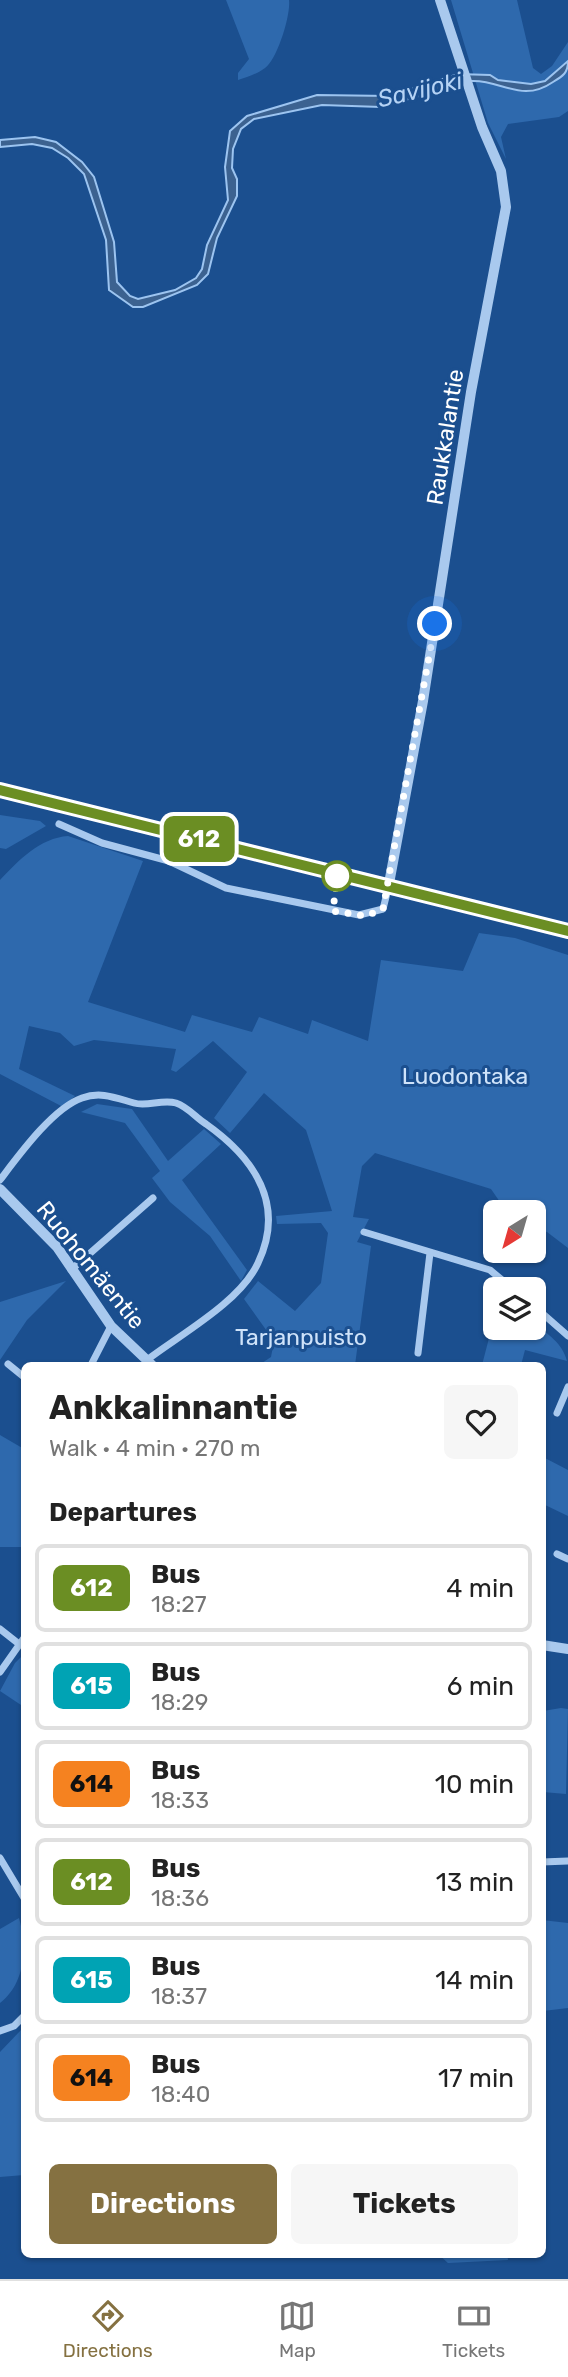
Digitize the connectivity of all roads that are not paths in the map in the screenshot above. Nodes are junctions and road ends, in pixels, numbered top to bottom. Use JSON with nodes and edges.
{"nodes":[{"id":1,"x":440,"y":0,"type":"edge"},
{"id":2,"x":0,"y":790,"type":"edge"},
{"id":3,"x":59,"y":824,"type":"dead end"},
{"id":4,"x":388,"y":889,"type":"junction"},
{"id":5,"x":568,"y":931,"type":"edge"},
{"id":6,"x":0,"y":1180,"type":"edge"},
{"id":7,"x":0,"y":1189,"type":"edge"},
{"id":8,"x":153,"y":1198,"type":"dead end"},
{"id":9,"x":363,"y":1232,"type":"dead end"},
{"id":10,"x":430,"y":1253,"type":"junction"},
{"id":11,"x":71,"y":1270,"type":"junction"},
{"id":12,"x":498,"y":1277,"type":"edge"},
{"id":13,"x":546,"y":1317,"type":"edge"},
{"id":14,"x":111,"y":1326,"type":"junction"},
{"id":15,"x":568,"y":1336,"type":"edge"},
{"id":16,"x":418,"y":1353,"type":"dead end"},
{"id":17,"x":93,"y":1362,"type":"edge"},
{"id":18,"x":149,"y":1362,"type":"edge"},
{"id":19,"x":8,"y":1364,"type":"dead end"},
{"id":20,"x":21,"y":1375,"type":"edge"},
{"id":21,"x":568,"y":1387,"type":"edge"},
{"id":22,"x":557,"y":1413,"type":"dead end"},
{"id":23,"x":557,"y":1554,"type":"dead end"},
{"id":24,"x":568,"y":1559,"type":"edge"},
{"id":25,"x":0,"y":1629,"type":"edge"},
{"id":26,"x":21,"y":1640,"type":"edge"},
{"id":27,"x":21,"y":1642,"type":"edge"},
{"id":28,"x":546,"y":1646,"type":"edge"},
{"id":29,"x":568,"y":1649,"type":"edge"},
{"id":30,"x":0,"y":1672,"type":"edge"},
{"id":31,"x":0,"y":1858,"type":"edge"},
{"id":32,"x":568,"y":1861,"type":"edge"},
{"id":33,"x":546,"y":1862,"type":"edge"},
{"id":34,"x":21,"y":1893,"type":"edge"},
{"id":35,"x":21,"y":2019,"type":"edge"},
{"id":36,"x":0,"y":2031,"type":"edge"}],
"edges":[{"from":1,"to":4,"type":"street","name":"Raukkalantie"},
{"from":2,"to":4,"type":"highway"},
{"from":3,"to":4,"type":"street"},
{"from":4,"to":5,"type":"highway"},
{"from":6,"to":18,"type":"street"},
{"from":7,"to":11,"type":"street","name":"Ruohomäentie"},
{"from":8,"to":11,"type":"street"},
{"from":9,"to":10,"type":"street"},
{"from":10,"to":12,"type":"street"},
{"from":10,"to":16,"type":"street"},
{"from":11,"to":14,"type":"street","name":"Ruohomäentie"},
{"from":13,"to":15,"type":"street"},
{"from":14,"to":17,"type":"street"},
{"from":14,"to":18,"type":"street","name":"Ruohomäentie"},
{"from":19,"to":20,"type":"street"},
{"from":21,"to":22,"type":"street"},
{"from":23,"to":24,"type":"street"},
{"from":25,"to":26,"type":"street"},
{"from":27,"to":30,"type":"street"},
{"from":28,"to":29,"type":"street"},
{"from":31,"to":34,"type":"street"},
{"from":32,"to":33,"type":"street"},
{"from":35,"to":36,"type":"street"}]}
